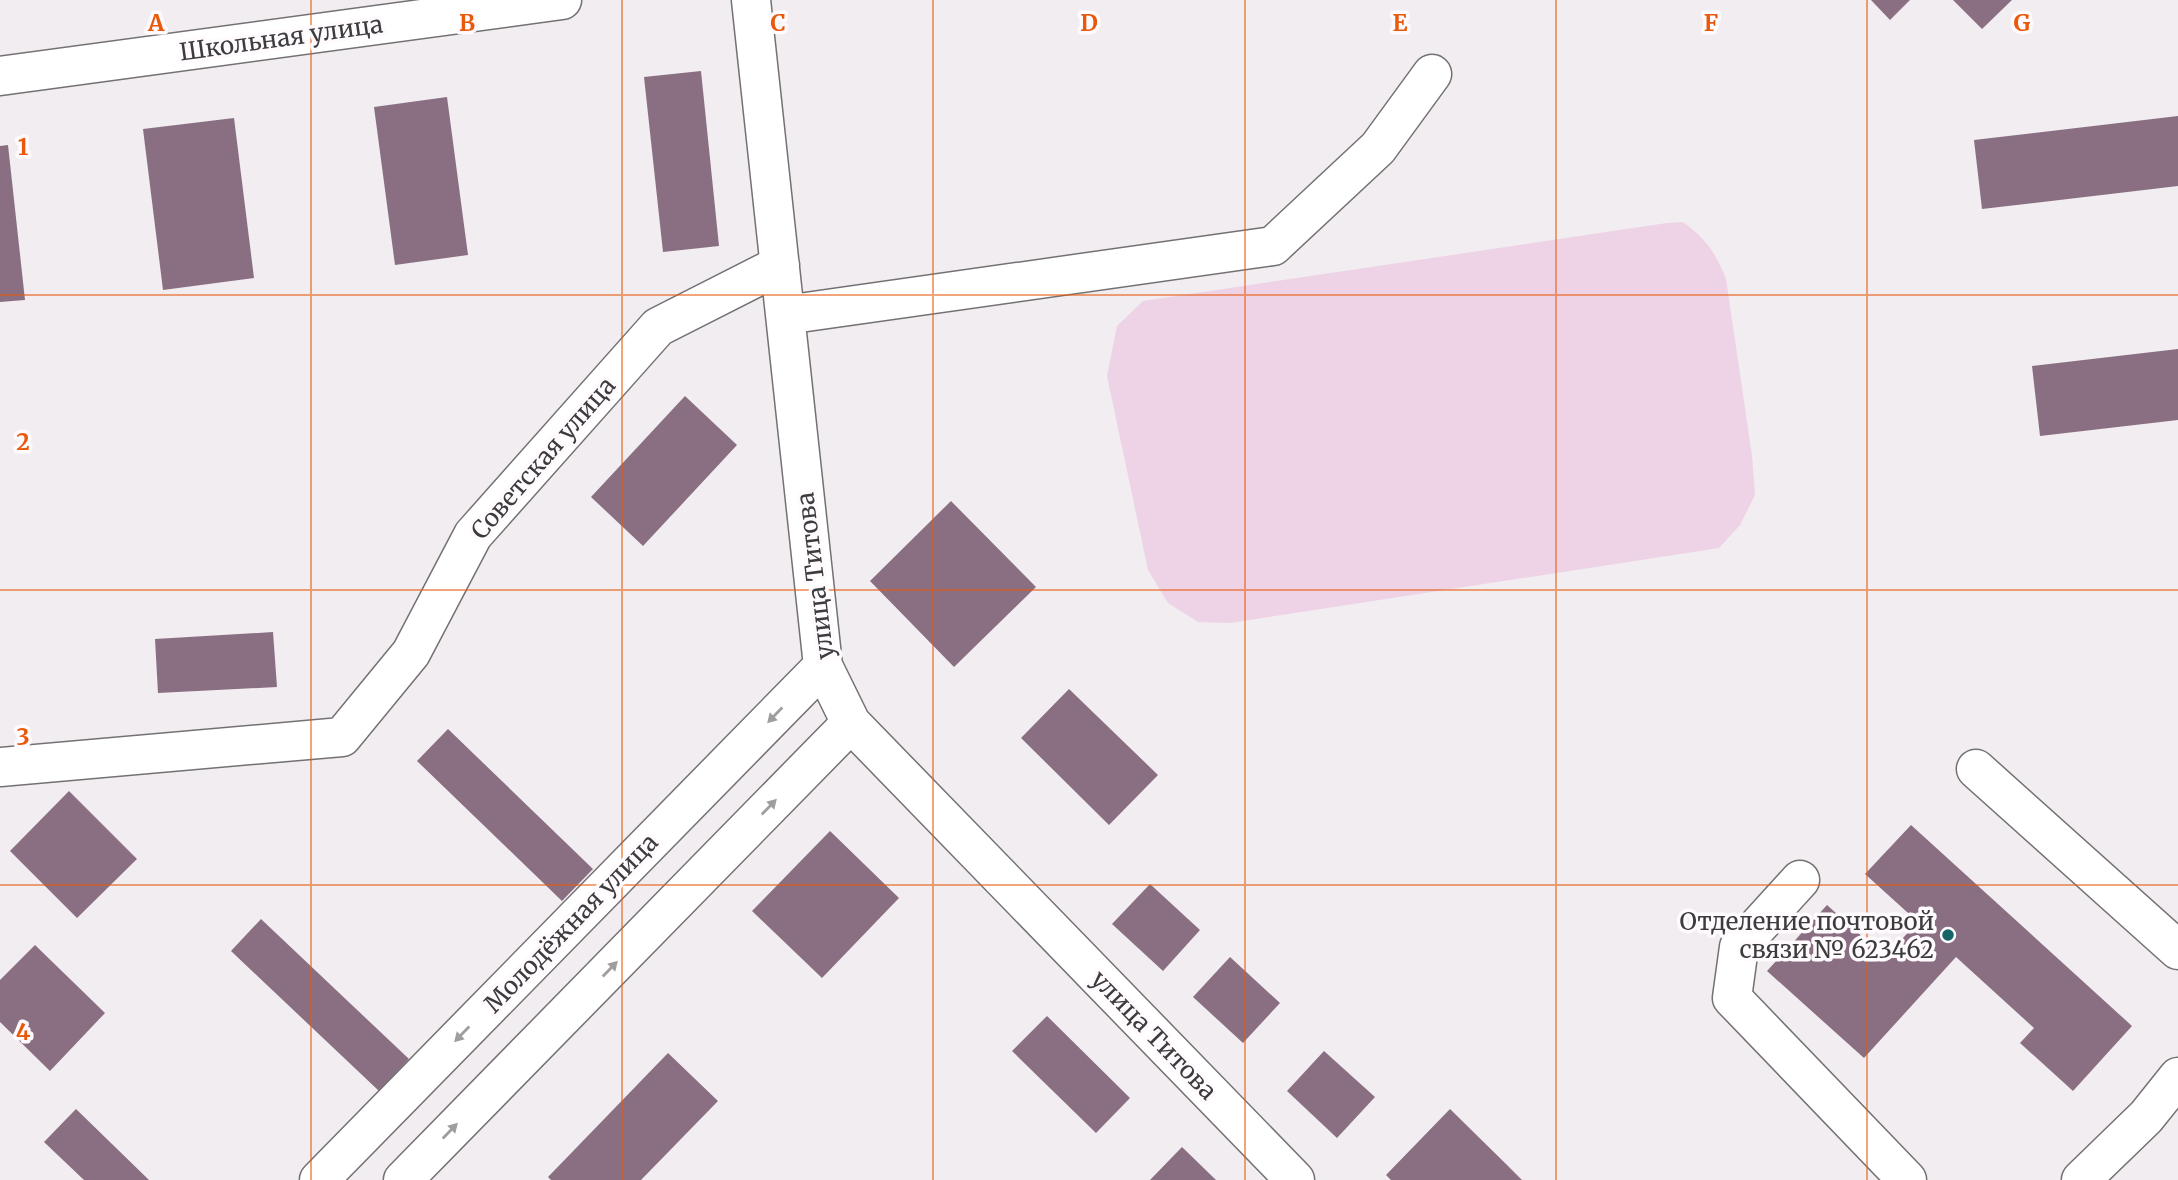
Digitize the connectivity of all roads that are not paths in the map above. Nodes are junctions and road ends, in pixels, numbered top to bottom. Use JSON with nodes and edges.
{"nodes":[{"id":1,"x":562,"y":0,"type":"edge"},
{"id":2,"x":751,"y":0,"type":"edge"},
{"id":3,"x":1432,"y":74,"type":"dead end"},
{"id":4,"x":0,"y":76,"type":"edge"},
{"id":5,"x":780,"y":265,"type":"junction"},
{"id":6,"x":785,"y":315,"type":"junction"},
{"id":7,"x":823,"y":666,"type":"junction"},
{"id":8,"x":851,"y":723,"type":"junction"},
{"id":9,"x":0,"y":767,"type":"edge"},
{"id":10,"x":1976,"y":769,"type":"dead end"},
{"id":11,"x":1800,"y":880,"type":"dead end"},
{"id":12,"x":2178,"y":950,"type":"edge"},
{"id":13,"x":2178,"y":1077,"type":"edge"},
{"id":14,"x":319,"y":1180,"type":"edge"},
{"id":15,"x":402,"y":1180,"type":"edge"},
{"id":16,"x":1295,"y":1180,"type":"edge"},
{"id":17,"x":1907,"y":1180,"type":"edge"},
{"id":18,"x":2081,"y":1180,"type":"edge"}],
"edges":[{"from":1,"to":4,"type":"street","name":"Школьная улица"},
{"from":2,"to":5,"type":"street","name":"улица Титова"},
{"from":3,"to":6,"type":"street"},
{"from":5,"to":6,"type":"street","name":"улица Титова"},
{"from":5,"to":9,"type":"street","name":"Советская улица"},
{"from":6,"to":7,"type":"street","name":"улица Титова"},
{"from":7,"to":8,"type":"street","name":"улица Титова"},
{"from":7,"to":14,"type":"street","name":"Молодёжная улица","one_way":true},
{"from":15,"to":8,"type":"street","one_way":true},
{"from":8,"to":16,"type":"street","name":"улица Титова"},
{"from":10,"to":12,"type":"street"},
{"from":11,"to":17,"type":"street"},
{"from":13,"to":18,"type":"street"}]}
